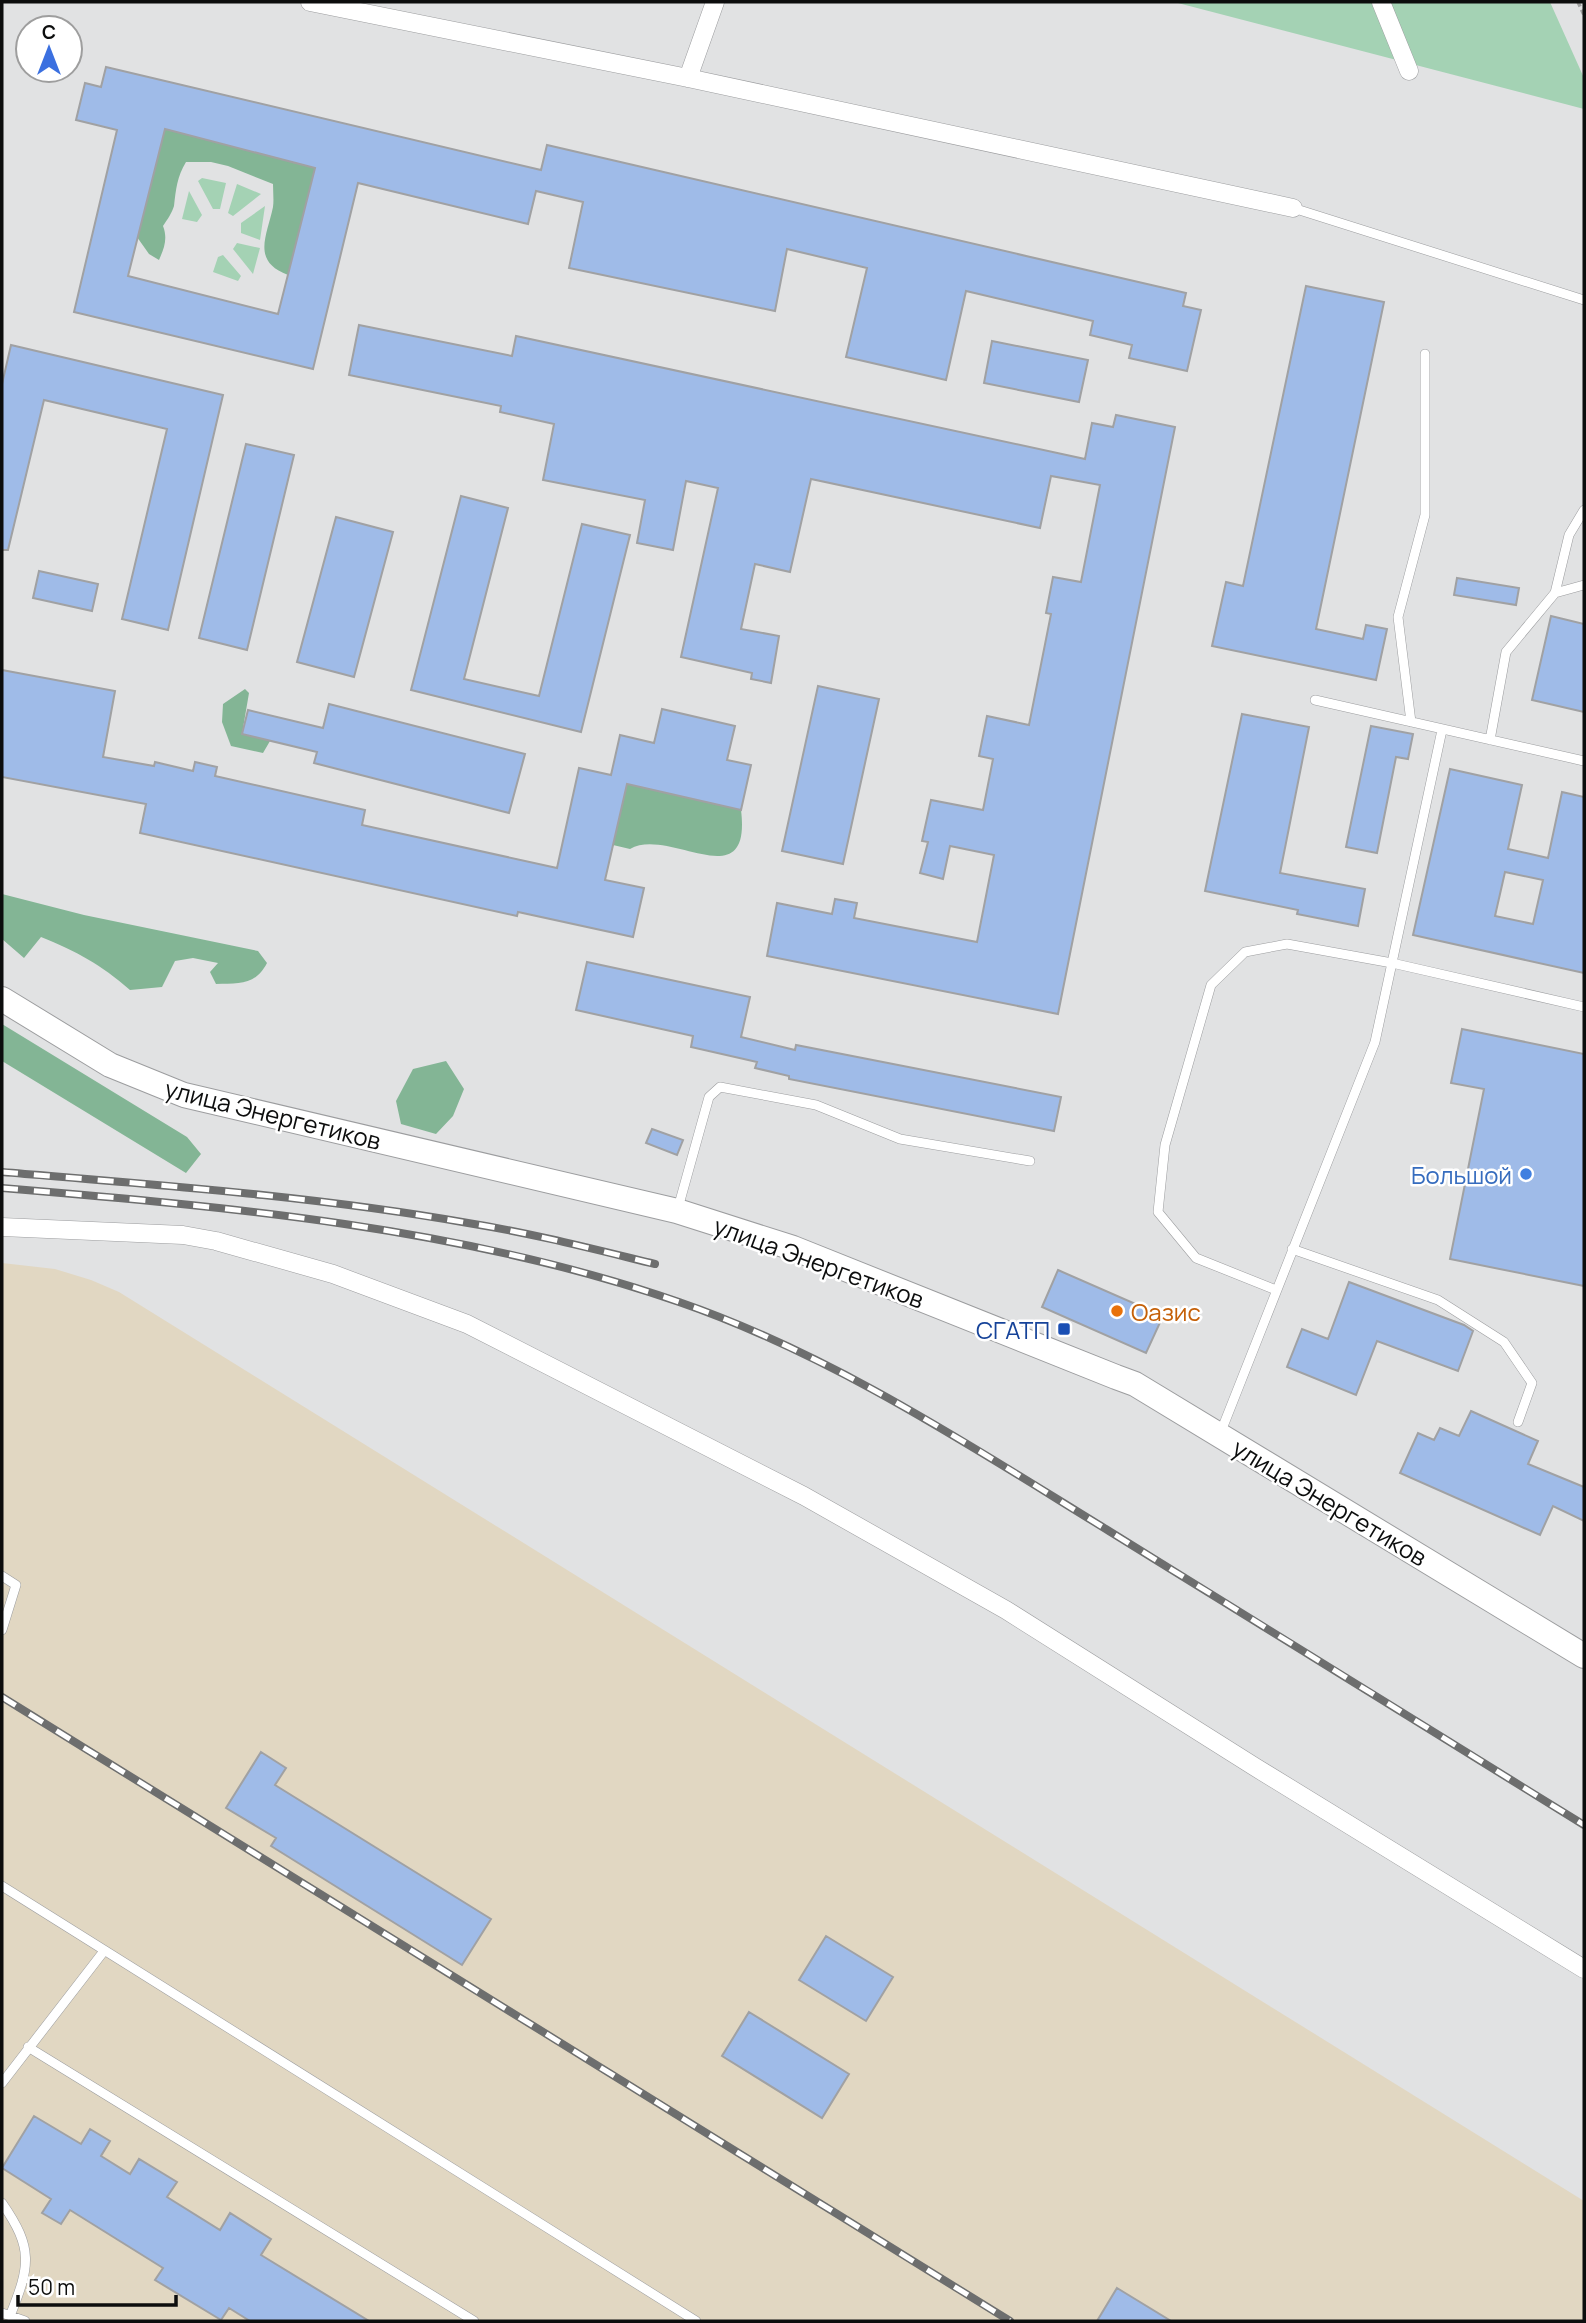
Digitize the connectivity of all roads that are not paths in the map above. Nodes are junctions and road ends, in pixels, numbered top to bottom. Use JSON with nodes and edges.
{"nodes":[{"id":1,"x":310,"y":2,"type":"edge"},
{"id":2,"x":715,"y":2,"type":"edge"},
{"id":3,"x":1381,"y":2,"type":"edge"},
{"id":4,"x":1409,"y":71,"type":"dead end"},
{"id":5,"x":688,"y":78,"type":"junction"},
{"id":6,"x":1293,"y":208,"type":"joint"},
{"id":7,"x":1584,"y":300,"type":"edge"},
{"id":8,"x":1425,"y":354,"type":"dead end"},
{"id":9,"x":1584,"y":509,"type":"edge"},
{"id":10,"x":1584,"y":585,"type":"edge"},
{"id":11,"x":1555,"y":593,"type":"junction"},
{"id":12,"x":1315,"y":700,"type":"dead end"},
{"id":13,"x":1411,"y":722,"type":"junction"},
{"id":14,"x":1442,"y":730,"type":"junction"},
{"id":15,"x":1490,"y":740,"type":"junction"},
{"id":16,"x":1584,"y":761,"type":"edge"},
{"id":17,"x":1392,"y":963,"type":"junction"},
{"id":18,"x":2,"y":999,"type":"edge"},
{"id":19,"x":1584,"y":1007,"type":"edge"},
{"id":20,"x":1030,"y":1161,"type":"dead end"},
{"id":21,"x":677,"y":1211,"type":"junction"},
{"id":22,"x":2,"y":1227,"type":"edge"},
{"id":23,"x":1292,"y":1249,"type":"junction"},
{"id":24,"x":1276,"y":1290,"type":"junction"},
{"id":25,"x":1518,"y":1422,"type":"dead end"},
{"id":26,"x":1220,"y":1435,"type":"junction"},
{"id":27,"x":2,"y":1576,"type":"edge"},
{"id":28,"x":2,"y":1630,"type":"edge"},
{"id":29,"x":1584,"y":1657,"type":"edge"},
{"id":30,"x":2,"y":1886,"type":"edge"},
{"id":31,"x":104,"y":1951,"type":"junction"},
{"id":32,"x":1584,"y":1969,"type":"edge"},
{"id":33,"x":28,"y":2048,"type":"junction"},
{"id":34,"x":2,"y":2083,"type":"edge"},
{"id":35,"x":2,"y":2203,"type":"edge"},
{"id":36,"x":6,"y":2314,"type":"edge"},
{"id":37,"x":25,"y":2321,"type":"edge"},
{"id":38,"x":474,"y":2321,"type":"edge"},
{"id":39,"x":696,"y":2321,"type":"edge"}],
"edges":[{"from":1,"to":5,"type":"street"},
{"from":2,"to":5,"type":"street"},
{"from":3,"to":4,"type":"street"},
{"from":5,"to":6,"type":"street"},
{"from":6,"to":7,"type":"lane"},
{"from":8,"to":13,"type":"lane"},
{"from":9,"to":11,"type":"lane"},
{"from":10,"to":11,"type":"lane"},
{"from":11,"to":15,"type":"lane"},
{"from":12,"to":13,"type":"lane"},
{"from":13,"to":14,"type":"lane"},
{"from":14,"to":15,"type":"lane"},
{"from":14,"to":17,"type":"lane"},
{"from":15,"to":16,"type":"lane"},
{"from":17,"to":19,"type":"lane"},
{"from":17,"to":23,"type":"lane"},
{"from":17,"to":24,"type":"lane"},
{"from":18,"to":21,"type":"street","name":"улица Энергетиков"},
{"from":20,"to":21,"type":"lane"},
{"from":21,"to":26,"type":"street","name":"улица Энергетиков"},
{"from":22,"to":32,"type":"street"},
{"from":23,"to":24,"type":"lane"},
{"from":23,"to":25,"type":"lane"},
{"from":24,"to":26,"type":"lane"},
{"from":26,"to":29,"type":"street","name":"улица Энергетиков"},
{"from":27,"to":28,"type":"lane"},
{"from":30,"to":31,"type":"lane"},
{"from":31,"to":33,"type":"lane"},
{"from":31,"to":39,"type":"lane"},
{"from":33,"to":34,"type":"lane"},
{"from":33,"to":38,"type":"lane"},
{"from":35,"to":36,"type":"lane"},
{"from":36,"to":37,"type":"lane"}]}
